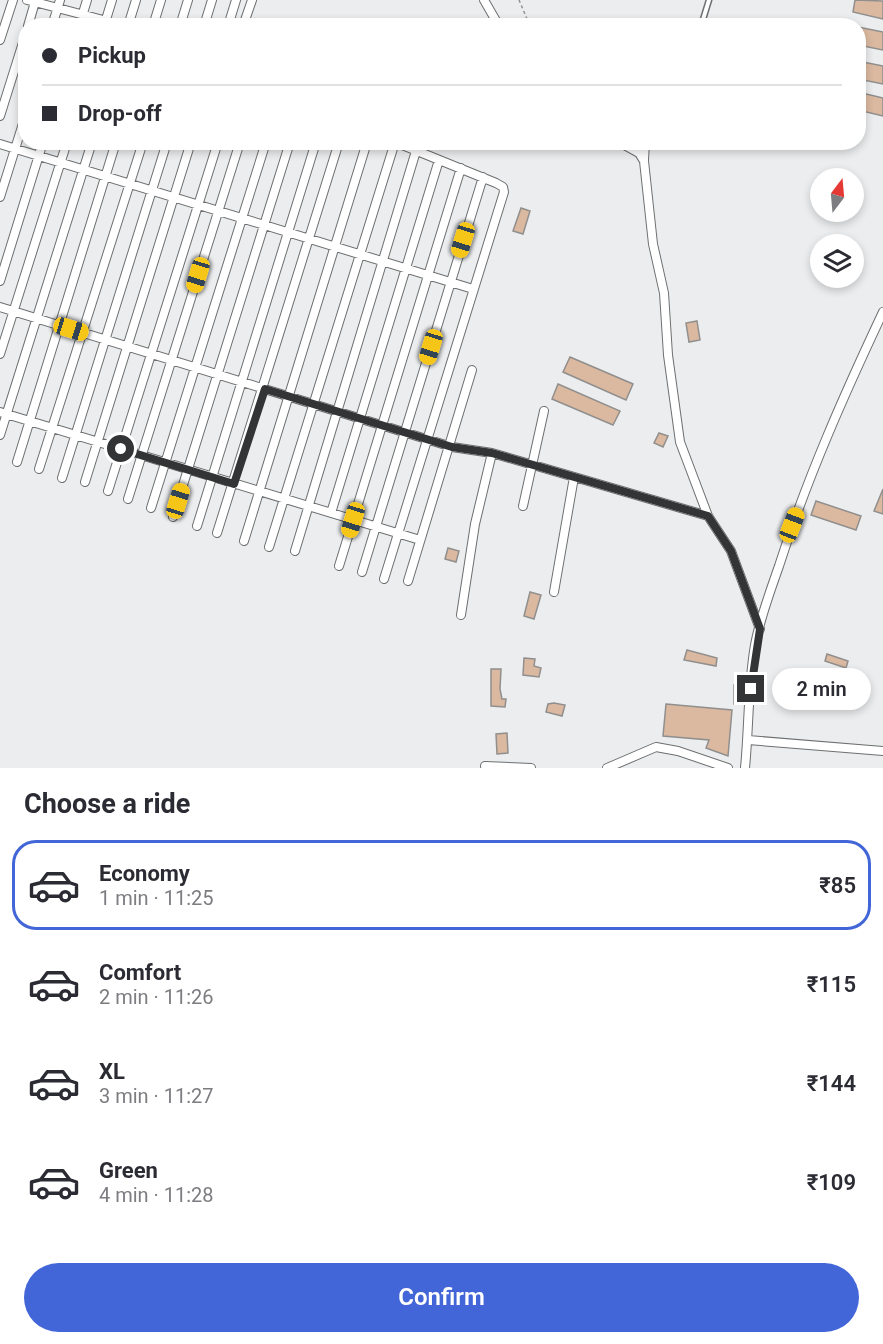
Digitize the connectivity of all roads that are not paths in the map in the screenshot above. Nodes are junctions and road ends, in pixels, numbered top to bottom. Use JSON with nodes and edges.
{"nodes":[{"id":1,"x":13,"y":0,"type":"edge"},
{"id":2,"x":87,"y":0,"type":"edge"},
{"id":3,"x":112,"y":0,"type":"edge"},
{"id":4,"x":136,"y":0,"type":"edge"},
{"id":5,"x":160,"y":0,"type":"edge"},
{"id":6,"x":188,"y":0,"type":"edge"},
{"id":7,"x":212,"y":0,"type":"edge"},
{"id":8,"x":236,"y":0,"type":"edge"},
{"id":9,"x":252,"y":0,"type":"edge"},
{"id":10,"x":484,"y":0,"type":"edge"},
{"id":11,"x":709,"y":0,"type":"edge"},
{"id":12,"x":31,"y":1,"type":"edge"},
{"id":13,"x":59,"y":3,"type":"edge"},
{"id":14,"x":82,"y":13,"type":"junction"},
{"id":15,"x":29,"y":18,"type":"edge"},
{"id":16,"x":54,"y":18,"type":"edge"},
{"id":17,"x":81,"y":18,"type":"edge"},
{"id":18,"x":93,"y":18,"type":"edge"},
{"id":19,"x":106,"y":18,"type":"edge"},
{"id":20,"x":130,"y":18,"type":"edge"},
{"id":21,"x":155,"y":18,"type":"edge"},
{"id":22,"x":182,"y":18,"type":"edge"},
{"id":23,"x":206,"y":18,"type":"edge"},
{"id":24,"x":230,"y":18,"type":"edge"},
{"id":25,"x":246,"y":18,"type":"edge"},
{"id":26,"x":494,"y":18,"type":"edge"},
{"id":27,"x":703,"y":18,"type":"edge"},
{"id":28,"x":0,"y":40,"type":"edge"},
{"id":29,"x":18,"y":59,"type":"edge"},
{"id":30,"x":0,"y":116,"type":"edge"},
{"id":31,"x":18,"y":139,"type":"edge"},
{"id":32,"x":0,"y":144,"type":"edge"},
{"id":33,"x":15,"y":149,"type":"junction"},
{"id":34,"x":18,"y":150,"type":"edge"},
{"id":35,"x":18,"y":150,"type":"edge"},
{"id":36,"x":41,"y":150,"type":"edge"},
{"id":37,"x":64,"y":150,"type":"edge"},
{"id":38,"x":90,"y":150,"type":"edge"},
{"id":39,"x":113,"y":150,"type":"edge"},
{"id":40,"x":141,"y":150,"type":"edge"},
{"id":41,"x":165,"y":150,"type":"edge"},
{"id":42,"x":189,"y":150,"type":"edge"},
{"id":43,"x":215,"y":150,"type":"edge"},
{"id":44,"x":237,"y":150,"type":"edge"},
{"id":45,"x":264,"y":150,"type":"edge"},
{"id":46,"x":287,"y":150,"type":"edge"},
{"id":47,"x":313,"y":150,"type":"edge"},
{"id":48,"x":337,"y":150,"type":"edge"},
{"id":49,"x":365,"y":150,"type":"edge"},
{"id":50,"x":393,"y":150,"type":"edge"},
{"id":51,"x":634,"y":150,"type":"edge"},
{"id":52,"x":645,"y":150,"type":"edge"},
{"id":53,"x":416,"y":151,"type":"joint"},
{"id":54,"x":39,"y":156,"type":"junction"},
{"id":55,"x":440,"y":160,"type":"junction"},
{"id":56,"x":644,"y":161,"type":"junction"},
{"id":57,"x":60,"y":163,"type":"junction"},
{"id":58,"x":460,"y":168,"type":"junction"},
{"id":59,"x":84,"y":170,"type":"junction"},
{"id":60,"x":105,"y":177,"type":"junction"},
{"id":61,"x":483,"y":177,"type":"junction"},
{"id":62,"x":130,"y":184,"type":"junction"},
{"id":63,"x":152,"y":191,"type":"junction"},
{"id":64,"x":0,"y":197,"type":"edge"},
{"id":65,"x":174,"y":198,"type":"junction"},
{"id":66,"x":198,"y":205,"type":"junction"},
{"id":67,"x":218,"y":211,"type":"junction"},
{"id":68,"x":242,"y":219,"type":"junction"},
{"id":69,"x":264,"y":225,"type":"junction"},
{"id":70,"x":287,"y":232,"type":"junction"},
{"id":71,"x":310,"y":239,"type":"junction"},
{"id":72,"x":336,"y":247,"type":"junction"},
{"id":73,"x":360,"y":255,"type":"junction"},
{"id":74,"x":382,"y":261,"type":"junction"},
{"id":75,"x":406,"y":269,"type":"junction"},
{"id":76,"x":428,"y":276,"type":"junction"},
{"id":77,"x":0,"y":281,"type":"edge"},
{"id":78,"x":450,"y":282,"type":"junction"},
{"id":79,"x":473,"y":289,"type":"junction"},
{"id":80,"x":0,"y":307,"type":"edge"},
{"id":81,"x":14,"y":311,"type":"junction"},
{"id":82,"x":883,"y":312,"type":"edge"},
{"id":83,"x":38,"y":319,"type":"junction"},
{"id":84,"x":59,"y":325,"type":"junction"},
{"id":85,"x":82,"y":333,"type":"junction"},
{"id":86,"x":105,"y":340,"type":"junction"},
{"id":87,"x":128,"y":347,"type":"junction"},
{"id":88,"x":0,"y":354,"type":"edge"},
{"id":89,"x":151,"y":354,"type":"junction"},
{"id":90,"x":172,"y":360,"type":"junction"},
{"id":91,"x":195,"y":368,"type":"junction"},
{"id":92,"x":472,"y":370,"type":"dead end"},
{"id":93,"x":218,"y":375,"type":"junction"},
{"id":94,"x":240,"y":381,"type":"junction"},
{"id":95,"x":265,"y":389,"type":"junction"},
{"id":96,"x":290,"y":397,"type":"junction"},
{"id":97,"x":314,"y":404,"type":"junction"},
{"id":98,"x":337,"y":411,"type":"junction"},
{"id":99,"x":544,"y":411,"type":"dead end"},
{"id":100,"x":3,"y":413,"type":"edge"},
{"id":101,"x":360,"y":419,"type":"junction"},
{"id":102,"x":29,"y":421,"type":"junction"},
{"id":103,"x":382,"y":426,"type":"junction"},
{"id":104,"x":52,"y":428,"type":"junction"},
{"id":105,"x":405,"y":432,"type":"junction"},
{"id":106,"x":0,"y":435,"type":"edge"},
{"id":107,"x":75,"y":435,"type":"junction"},
{"id":108,"x":427,"y":440,"type":"junction"},
{"id":109,"x":98,"y":442,"type":"junction"},
{"id":110,"x":449,"y":446,"type":"junction"},
{"id":111,"x":121,"y":449,"type":"junction"},
{"id":112,"x":492,"y":453,"type":"junction"},
{"id":113,"x":142,"y":456,"type":"junction"},
{"id":114,"x":16,"y":462,"type":"dead end"},
{"id":115,"x":165,"y":463,"type":"junction"},
{"id":116,"x":532,"y":465,"type":"junction"},
{"id":117,"x":39,"y":469,"type":"dead end"},
{"id":118,"x":188,"y":470,"type":"junction"},
{"id":119,"x":212,"y":477,"type":"junction"},
{"id":120,"x":574,"y":477,"type":"junction"},
{"id":121,"x":62,"y":478,"type":"dead end"},
{"id":122,"x":85,"y":482,"type":"dead end"},
{"id":123,"x":234,"y":484,"type":"junction"},
{"id":124,"x":108,"y":491,"type":"dead end"},
{"id":125,"x":260,"y":492,"type":"junction"},
{"id":126,"x":128,"y":499,"type":"dead end"},
{"id":127,"x":284,"y":499,"type":"junction"},
{"id":128,"x":308,"y":506,"type":"junction"},
{"id":129,"x":523,"y":506,"type":"dead end"},
{"id":130,"x":151,"y":508,"type":"dead end"},
{"id":131,"x":331,"y":513,"type":"junction"},
{"id":132,"x":708,"y":516,"type":"junction"},
{"id":133,"x":173,"y":517,"type":"dead end"},
{"id":134,"x":353,"y":520,"type":"junction"},
{"id":135,"x":197,"y":526,"type":"dead end"},
{"id":136,"x":376,"y":527,"type":"junction"},
{"id":137,"x":218,"y":533,"type":"dead end"},
{"id":138,"x":398,"y":534,"type":"junction"},
{"id":139,"x":420,"y":540,"type":"junction"},
{"id":140,"x":244,"y":541,"type":"dead end"},
{"id":141,"x":269,"y":547,"type":"dead end"},
{"id":142,"x":295,"y":551,"type":"dead end"},
{"id":143,"x":339,"y":566,"type":"dead end"},
{"id":144,"x":362,"y":572,"type":"dead end"},
{"id":145,"x":384,"y":579,"type":"dead end"},
{"id":146,"x":408,"y":581,"type":"dead end"},
{"id":147,"x":554,"y":592,"type":"dead end"},
{"id":148,"x":461,"y":615,"type":"dead end"},
{"id":149,"x":760,"y":629,"type":"junction"},
{"id":150,"x":748,"y":740,"type":"junction"},
{"id":151,"x":883,"y":751,"type":"edge"},
{"id":152,"x":485,"y":766,"type":"dead end"},
{"id":153,"x":531,"y":768,"type":"edge"},
{"id":154,"x":607,"y":768,"type":"edge"},
{"id":155,"x":728,"y":768,"type":"edge"},
{"id":156,"x":745,"y":768,"type":"edge"}],
"edges":[{"from":1,"to":28,"type":"street"},
{"from":2,"to":14,"type":"street"},
{"from":3,"to":19,"type":"street"},
{"from":4,"to":20,"type":"street"},
{"from":5,"to":21,"type":"street"},
{"from":6,"to":22,"type":"street"},
{"from":7,"to":23,"type":"street"},
{"from":8,"to":24,"type":"street"},
{"from":9,"to":25,"type":"street"},
{"from":10,"to":26,"type":"street"},
{"from":11,"to":27,"type":"lane"},
{"from":12,"to":13,"type":"street"},
{"from":12,"to":15,"type":"street"},
{"from":13,"to":14,"type":"street"},
{"from":13,"to":16,"type":"street"},
{"from":14,"to":17,"type":"street"},
{"from":14,"to":18,"type":"street"},
{"from":29,"to":30,"type":"street"},
{"from":31,"to":33,"type":"street"},
{"from":32,"to":33,"type":"street"},
{"from":33,"to":34,"type":"street"},
{"from":33,"to":64,"type":"street"},
{"from":35,"to":54,"type":"street"},
{"from":36,"to":54,"type":"street"},
{"from":37,"to":57,"type":"street"},
{"from":38,"to":59,"type":"street"},
{"from":39,"to":60,"type":"street"},
{"from":40,"to":62,"type":"street"},
{"from":41,"to":63,"type":"street"},
{"from":42,"to":65,"type":"street"},
{"from":43,"to":66,"type":"street"},
{"from":44,"to":67,"type":"street"},
{"from":45,"to":68,"type":"street"},
{"from":46,"to":69,"type":"street"},
{"from":47,"to":70,"type":"street"},
{"from":48,"to":71,"type":"street"},
{"from":49,"to":72,"type":"street"},
{"from":50,"to":73,"type":"street"},
{"from":51,"to":56,"type":"street"},
{"from":52,"to":56,"type":"street"},
{"from":53,"to":55,"type":"street"},
{"from":53,"to":74,"type":"street"},
{"from":54,"to":57,"type":"street"},
{"from":54,"to":77,"type":"street"},
{"from":55,"to":58,"type":"street"},
{"from":55,"to":75,"type":"street"},
{"from":56,"to":132,"type":"street"},
{"from":57,"to":59,"type":"street"},
{"from":57,"to":81,"type":"street"},
{"from":58,"to":61,"type":"street"},
{"from":58,"to":76,"type":"street"},
{"from":59,"to":60,"type":"street"},
{"from":59,"to":83,"type":"street"},
{"from":60,"to":62,"type":"street"},
{"from":60,"to":84,"type":"street"},
{"from":61,"to":78,"type":"street"},
{"from":61,"to":79,"type":"street"},
{"from":62,"to":63,"type":"street"},
{"from":62,"to":85,"type":"street"},
{"from":63,"to":65,"type":"street"},
{"from":63,"to":86,"type":"street"},
{"from":65,"to":66,"type":"street"},
{"from":65,"to":87,"type":"street"},
{"from":66,"to":67,"type":"street"},
{"from":66,"to":89,"type":"street"},
{"from":67,"to":68,"type":"street"},
{"from":67,"to":90,"type":"street"},
{"from":68,"to":69,"type":"street"},
{"from":68,"to":91,"type":"street"},
{"from":69,"to":70,"type":"street"},
{"from":69,"to":93,"type":"street"},
{"from":70,"to":71,"type":"street"},
{"from":70,"to":94,"type":"street"},
{"from":71,"to":72,"type":"street"},
{"from":71,"to":95,"type":"street"},
{"from":72,"to":73,"type":"street"},
{"from":72,"to":96,"type":"street"},
{"from":73,"to":74,"type":"street"},
{"from":73,"to":97,"type":"street"},
{"from":74,"to":75,"type":"street"},
{"from":74,"to":98,"type":"street"},
{"from":75,"to":76,"type":"street"},
{"from":75,"to":101,"type":"street"},
{"from":76,"to":78,"type":"street"},
{"from":76,"to":103,"type":"street"},
{"from":78,"to":79,"type":"street"},
{"from":78,"to":105,"type":"street"},
{"from":79,"to":108,"type":"street"},
{"from":80,"to":81,"type":"street"},
{"from":81,"to":83,"type":"street"},
{"from":81,"to":88,"type":"street"},
{"from":82,"to":149,"type":"street"},
{"from":83,"to":84,"type":"street"},
{"from":83,"to":100,"type":"street"},
{"from":84,"to":85,"type":"street"},
{"from":84,"to":102,"type":"street"},
{"from":85,"to":86,"type":"street"},
{"from":85,"to":104,"type":"street"},
{"from":86,"to":87,"type":"street"},
{"from":86,"to":107,"type":"street"},
{"from":87,"to":89,"type":"street"},
{"from":87,"to":109,"type":"street"},
{"from":89,"to":90,"type":"street"},
{"from":89,"to":111,"type":"street"},
{"from":90,"to":91,"type":"street"},
{"from":90,"to":113,"type":"street"},
{"from":91,"to":93,"type":"street"},
{"from":91,"to":115,"type":"street"},
{"from":92,"to":110,"type":"street"},
{"from":93,"to":94,"type":"street"},
{"from":93,"to":118,"type":"street"},
{"from":94,"to":95,"type":"street"},
{"from":94,"to":119,"type":"street"},
{"from":95,"to":96,"type":"street"},
{"from":95,"to":123,"type":"street"},
{"from":96,"to":97,"type":"street"},
{"from":96,"to":125,"type":"street"},
{"from":97,"to":98,"type":"street"},
{"from":97,"to":127,"type":"street"},
{"from":98,"to":101,"type":"street"},
{"from":98,"to":128,"type":"street"},
{"from":99,"to":116,"type":"street"},
{"from":100,"to":102,"type":"street"},
{"from":100,"to":106,"type":"street"},
{"from":101,"to":103,"type":"street"},
{"from":101,"to":131,"type":"street"},
{"from":102,"to":104,"type":"street"},
{"from":102,"to":114,"type":"street"},
{"from":103,"to":105,"type":"street"},
{"from":103,"to":134,"type":"street"},
{"from":104,"to":107,"type":"street"},
{"from":104,"to":117,"type":"street"},
{"from":105,"to":108,"type":"street"},
{"from":105,"to":136,"type":"street"},
{"from":107,"to":109,"type":"street"},
{"from":107,"to":121,"type":"street"},
{"from":108,"to":110,"type":"street"},
{"from":108,"to":138,"type":"street"},
{"from":109,"to":111,"type":"street"},
{"from":109,"to":122,"type":"street"},
{"from":110,"to":112,"type":"street"},
{"from":110,"to":139,"type":"street"},
{"from":111,"to":113,"type":"street"},
{"from":111,"to":124,"type":"street"},
{"from":112,"to":116,"type":"street"},
{"from":112,"to":148,"type":"street"},
{"from":113,"to":115,"type":"street"},
{"from":113,"to":126,"type":"street"},
{"from":115,"to":118,"type":"street"},
{"from":115,"to":130,"type":"street"},
{"from":116,"to":120,"type":"street"},
{"from":116,"to":129,"type":"street"},
{"from":118,"to":119,"type":"street"},
{"from":118,"to":133,"type":"street"},
{"from":119,"to":123,"type":"street"},
{"from":119,"to":135,"type":"street"},
{"from":120,"to":132,"type":"street"},
{"from":120,"to":147,"type":"street"},
{"from":123,"to":125,"type":"street"},
{"from":123,"to":137,"type":"street"},
{"from":125,"to":127,"type":"street"},
{"from":125,"to":140,"type":"street"},
{"from":127,"to":128,"type":"street"},
{"from":127,"to":141,"type":"street"},
{"from":128,"to":131,"type":"street"},
{"from":128,"to":142,"type":"street"},
{"from":131,"to":134,"type":"street"},
{"from":132,"to":149,"type":"street"},
{"from":134,"to":136,"type":"street"},
{"from":134,"to":143,"type":"street"},
{"from":136,"to":138,"type":"street"},
{"from":136,"to":144,"type":"street"},
{"from":138,"to":139,"type":"street"},
{"from":138,"to":145,"type":"street"},
{"from":139,"to":146,"type":"street"},
{"from":149,"to":150,"type":"street"},
{"from":150,"to":151,"type":"street"},
{"from":150,"to":156,"type":"street"},
{"from":152,"to":153,"type":"street"},
{"from":154,"to":155,"type":"street"}]}
